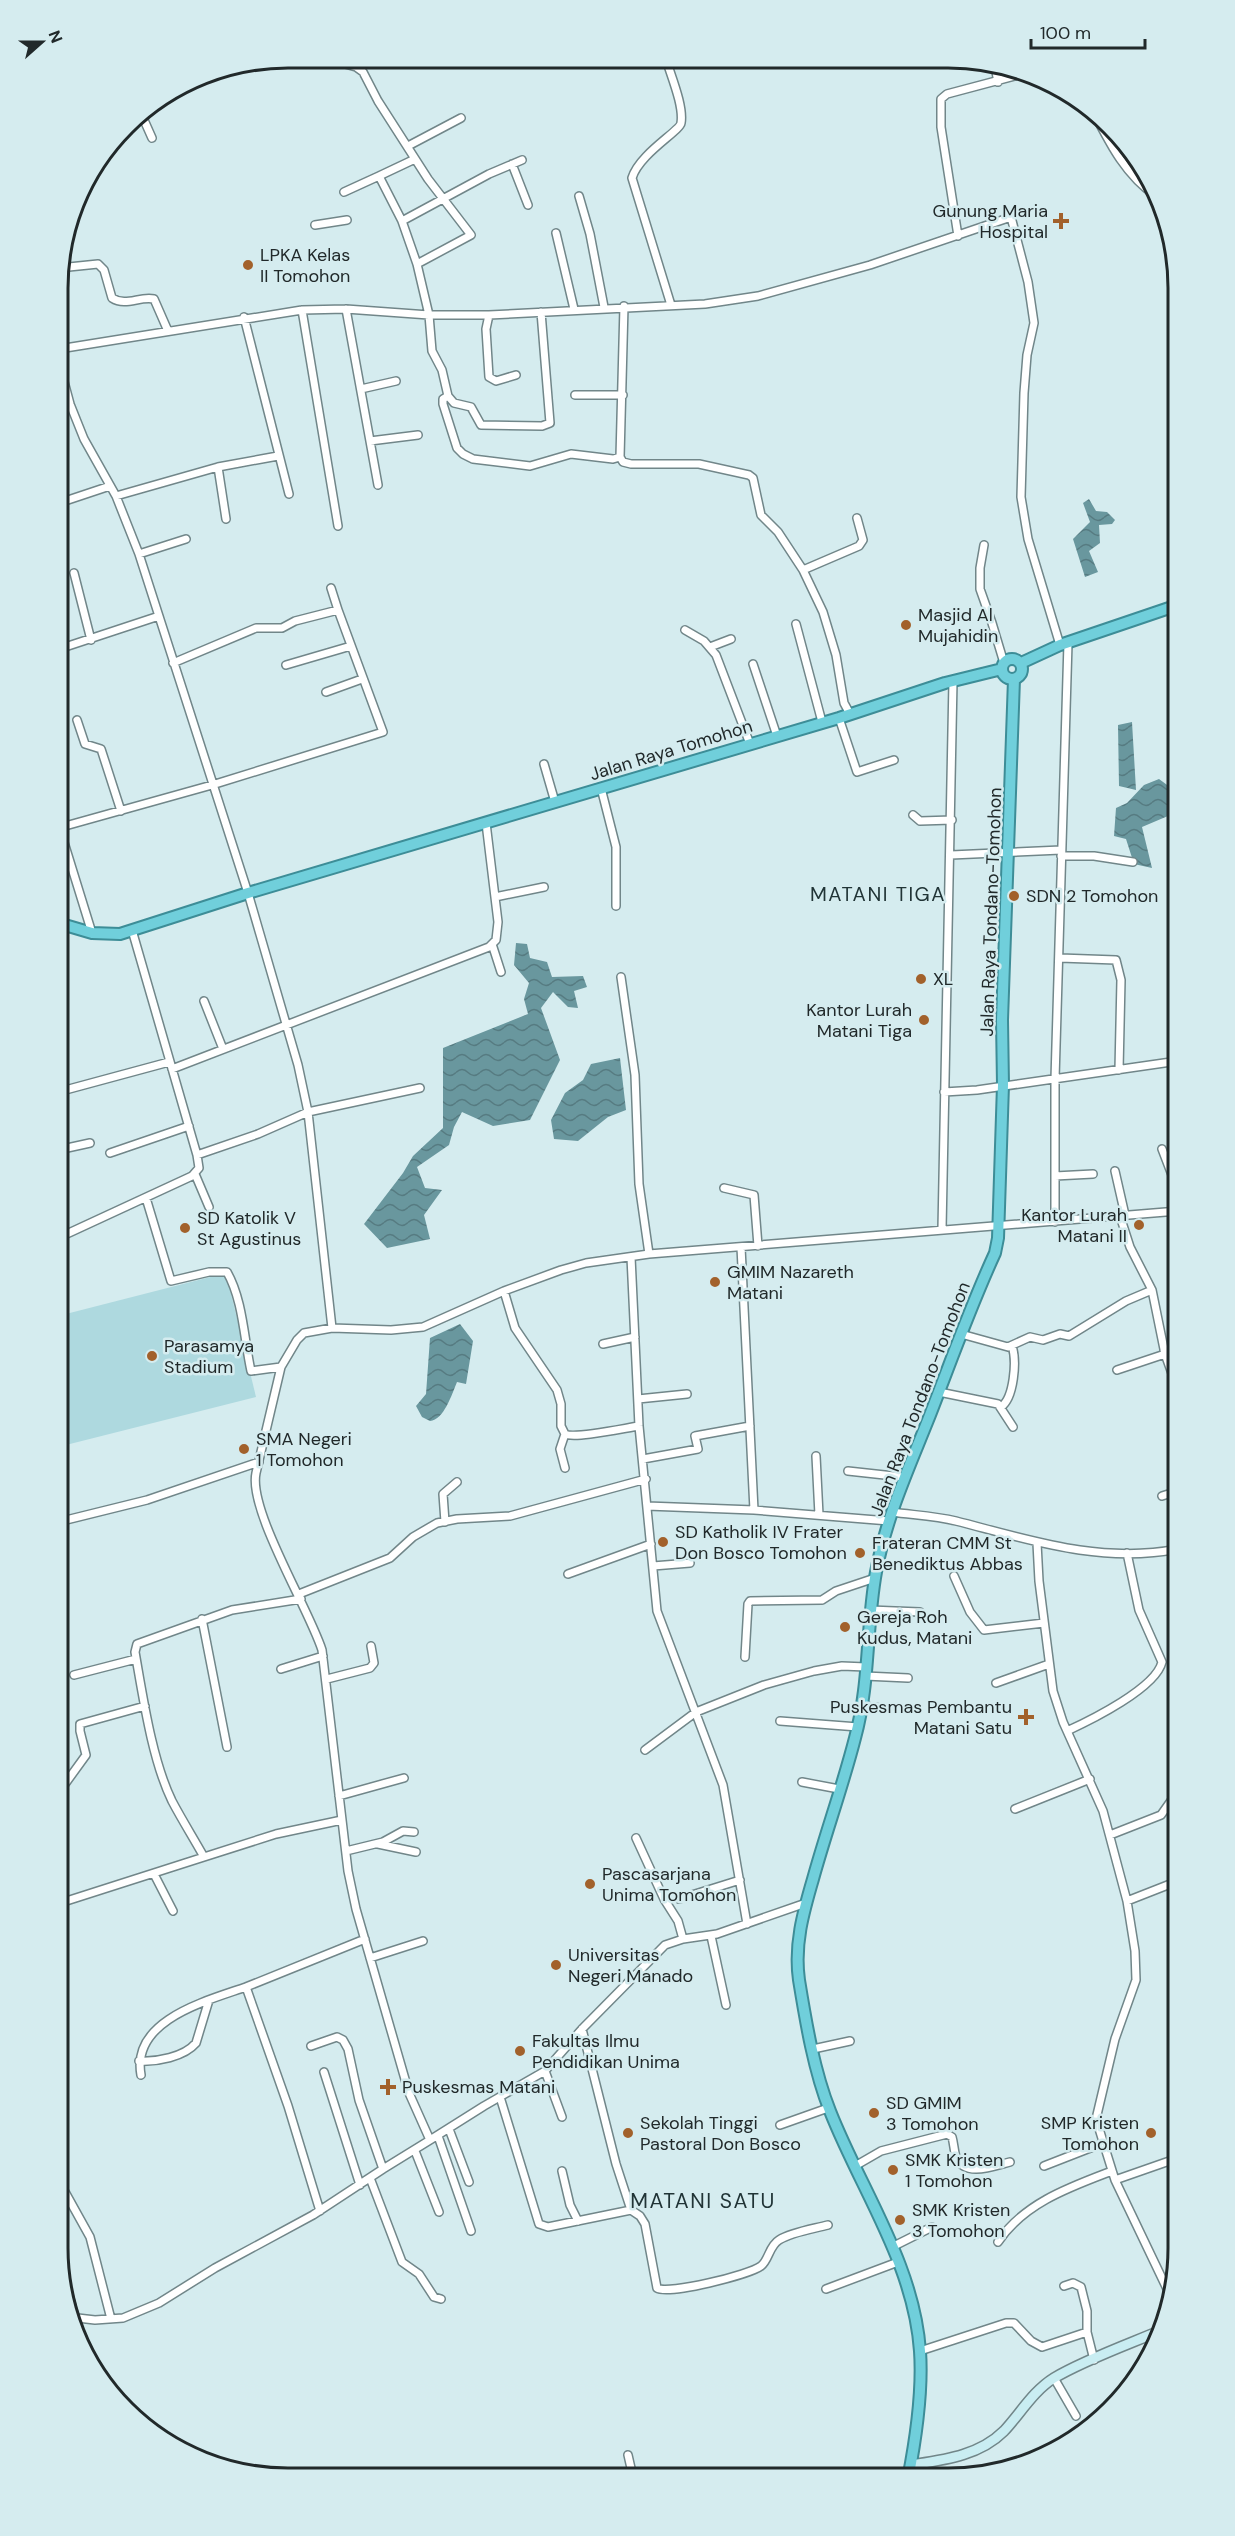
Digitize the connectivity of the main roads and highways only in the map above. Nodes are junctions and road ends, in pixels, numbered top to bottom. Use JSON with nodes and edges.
{"nodes":[{"id":1,"x":1168,"y":608,"type":"edge"},
{"id":2,"x":1021,"y":663,"type":"junction"},
{"id":3,"x":1003,"y":666,"type":"junction"},
{"id":4,"x":1014,"y":679,"type":"junction"},
{"id":5,"x":68,"y":926,"type":"edge"},
{"id":6,"x":1150,"y":2335,"type":"edge"},
{"id":7,"x":911,"y":2465,"type":"junction"},
{"id":8,"x":910,"y":2468,"type":"edge"}],
"edges":[{"from":1,"to":2,"type":"highway","name":"Jalan Raya Tomohon"},
{"from":2,"to":3,"type":"highway","name":"Jalan Raya Tomohon"},
{"from":2,"to":4,"type":"highway"},
{"from":3,"to":4,"type":"highway"},
{"from":3,"to":5,"type":"highway","name":"Jalan Raya Tomohon"},
{"from":4,"to":7,"type":"highway","name":"Jalan Raya Tondano-Tomohon"},
{"from":6,"to":7,"type":"main road"},
{"from":7,"to":8,"type":"highway","name":"Jalan Raya Tondano-Tomohon"}]}
